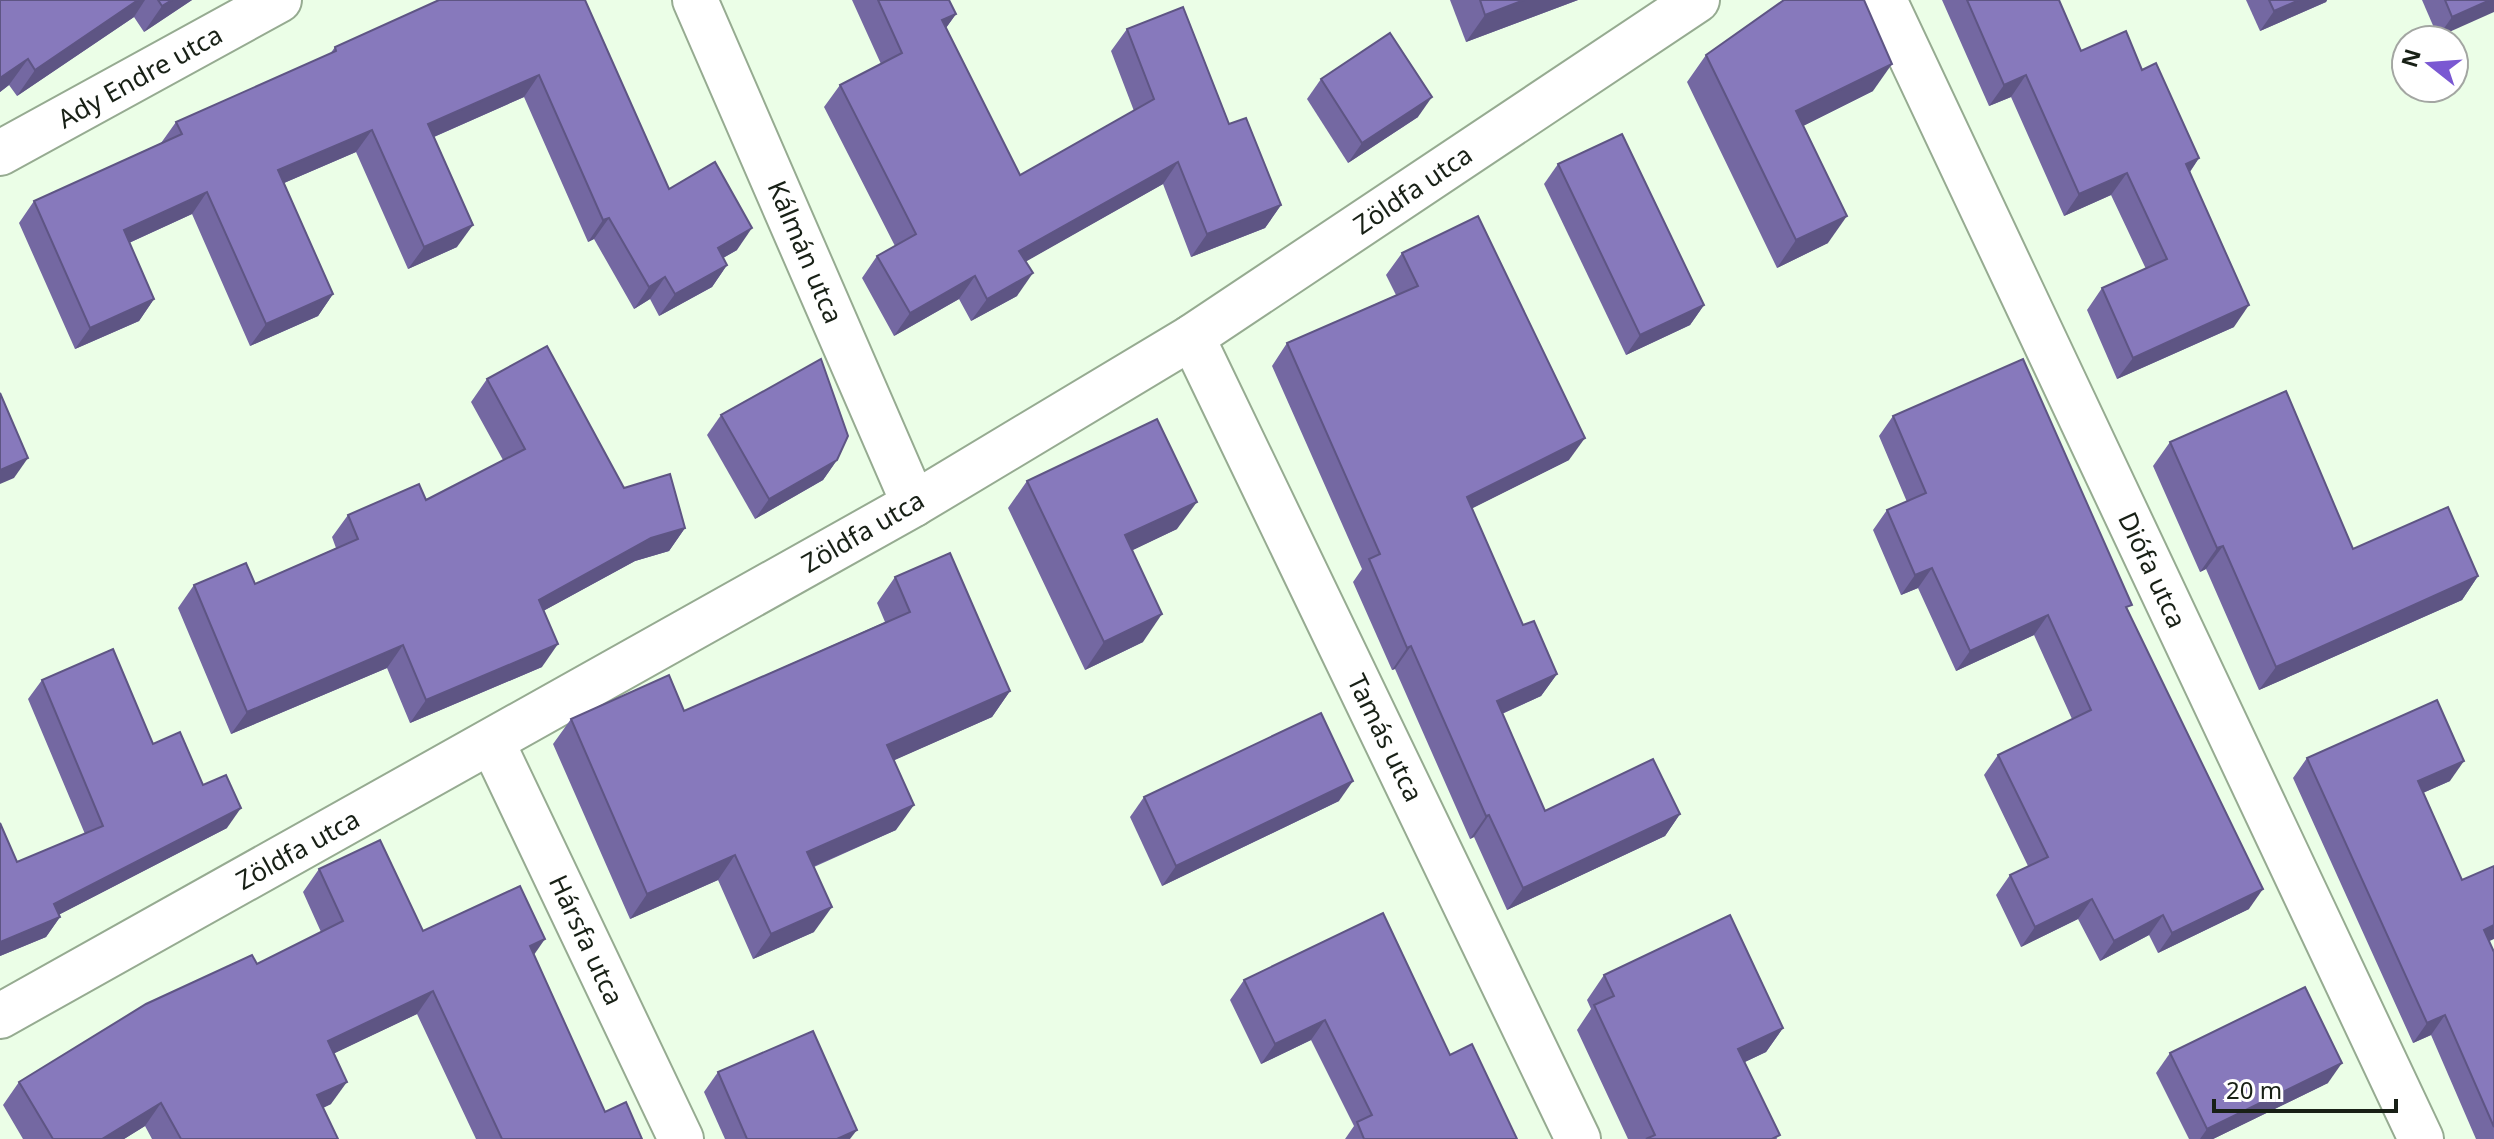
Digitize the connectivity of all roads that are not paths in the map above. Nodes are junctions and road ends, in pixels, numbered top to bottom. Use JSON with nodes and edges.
{"nodes":[{"id":1,"x":279,"y":0,"type":"edge"},
{"id":2,"x":695,"y":0,"type":"edge"},
{"id":3,"x":1697,"y":0,"type":"edge"},
{"id":4,"x":1884,"y":0,"type":"edge"},
{"id":5,"x":0,"y":153,"type":"edge"},
{"id":6,"x":1192,"y":337,"type":"junction"},
{"id":7,"x":914,"y":504,"type":"junction"},
{"id":8,"x":492,"y":742,"type":"junction"},
{"id":9,"x":0,"y":1016,"type":"edge"},
{"id":10,"x":681,"y":1139,"type":"edge"},
{"id":11,"x":1578,"y":1139,"type":"edge"},
{"id":12,"x":2421,"y":1139,"type":"edge"}],
"edges":[{"from":1,"to":5,"type":"street","name":"Ady Endre utca"},
{"from":2,"to":7,"type":"street","name":"Kálmán utca"},
{"from":3,"to":6,"type":"street","name":"Zöldfa utca"},
{"from":4,"to":12,"type":"street","name":"Diófa utca"},
{"from":6,"to":7,"type":"street","name":"Zöldfa utca"},
{"from":6,"to":11,"type":"street","name":"Tamás utca"},
{"from":7,"to":8,"type":"street","name":"Zöldfa utca"},
{"from":8,"to":9,"type":"street","name":"Zöldfa utca"},
{"from":8,"to":10,"type":"street","name":"Hársfa utca"}]}
